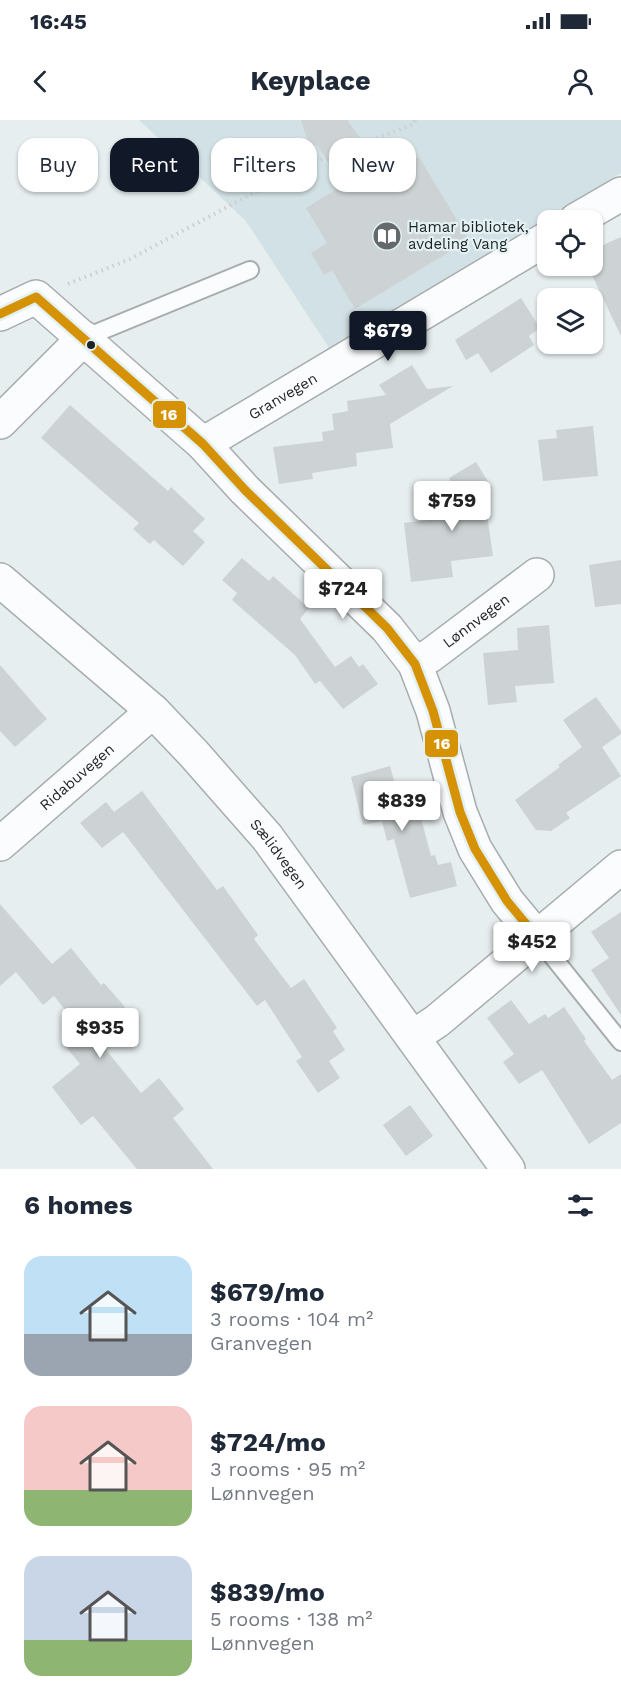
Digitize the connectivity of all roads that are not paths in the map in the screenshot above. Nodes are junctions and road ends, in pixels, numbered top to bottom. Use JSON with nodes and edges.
{"nodes":[{"id":1,"x":621,"y":194,"type":"edge"},
{"id":2,"x":593,"y":210,"type":"edge"},
{"id":3,"x":537,"y":245,"type":"edge"},
{"id":4,"x":250,"y":270,"type":"dead end"},
{"id":5,"x":0,"y":314,"type":"edge"},
{"id":6,"x":84,"y":338,"type":"junction"},
{"id":7,"x":0,"y":422,"type":"edge"},
{"id":8,"x":203,"y":444,"type":"junction"},
{"id":9,"x":537,"y":575,"type":"dead end"},
{"id":10,"x":0,"y":580,"type":"edge"},
{"id":11,"x":415,"y":664,"type":"junction"},
{"id":12,"x":153,"y":711,"type":"junction"},
{"id":13,"x":0,"y":844,"type":"edge"},
{"id":14,"x":621,"y":867,"type":"edge"},
{"id":15,"x":536,"y":936,"type":"junction"},
{"id":16,"x":413,"y":1037,"type":"junction"},
{"id":17,"x":621,"y":1042,"type":"edge"},
{"id":18,"x":508,"y":1169,"type":"edge"}],
"edges":[{"from":1,"to":2,"type":"street"},
{"from":3,"to":8,"type":"street","name":"Granvegen"},
{"from":4,"to":6,"type":"lane"},
{"from":5,"to":6,"type":"street"},
{"from":6,"to":7,"type":"street"},
{"from":6,"to":8,"type":"street"},
{"from":8,"to":11,"type":"street"},
{"from":9,"to":11,"type":"street","name":"Lønnvegen"},
{"from":10,"to":12,"type":"street","name":"Sælidvegen"},
{"from":11,"to":15,"type":"street"},
{"from":12,"to":13,"type":"street","name":"Ridabuvegen"},
{"from":12,"to":16,"type":"street","name":"Sælidvegen"},
{"from":14,"to":15,"type":"street"},
{"from":15,"to":16,"type":"street"},
{"from":15,"to":17,"type":"lane"},
{"from":16,"to":18,"type":"street","name":"Sælidvegen"}]}
